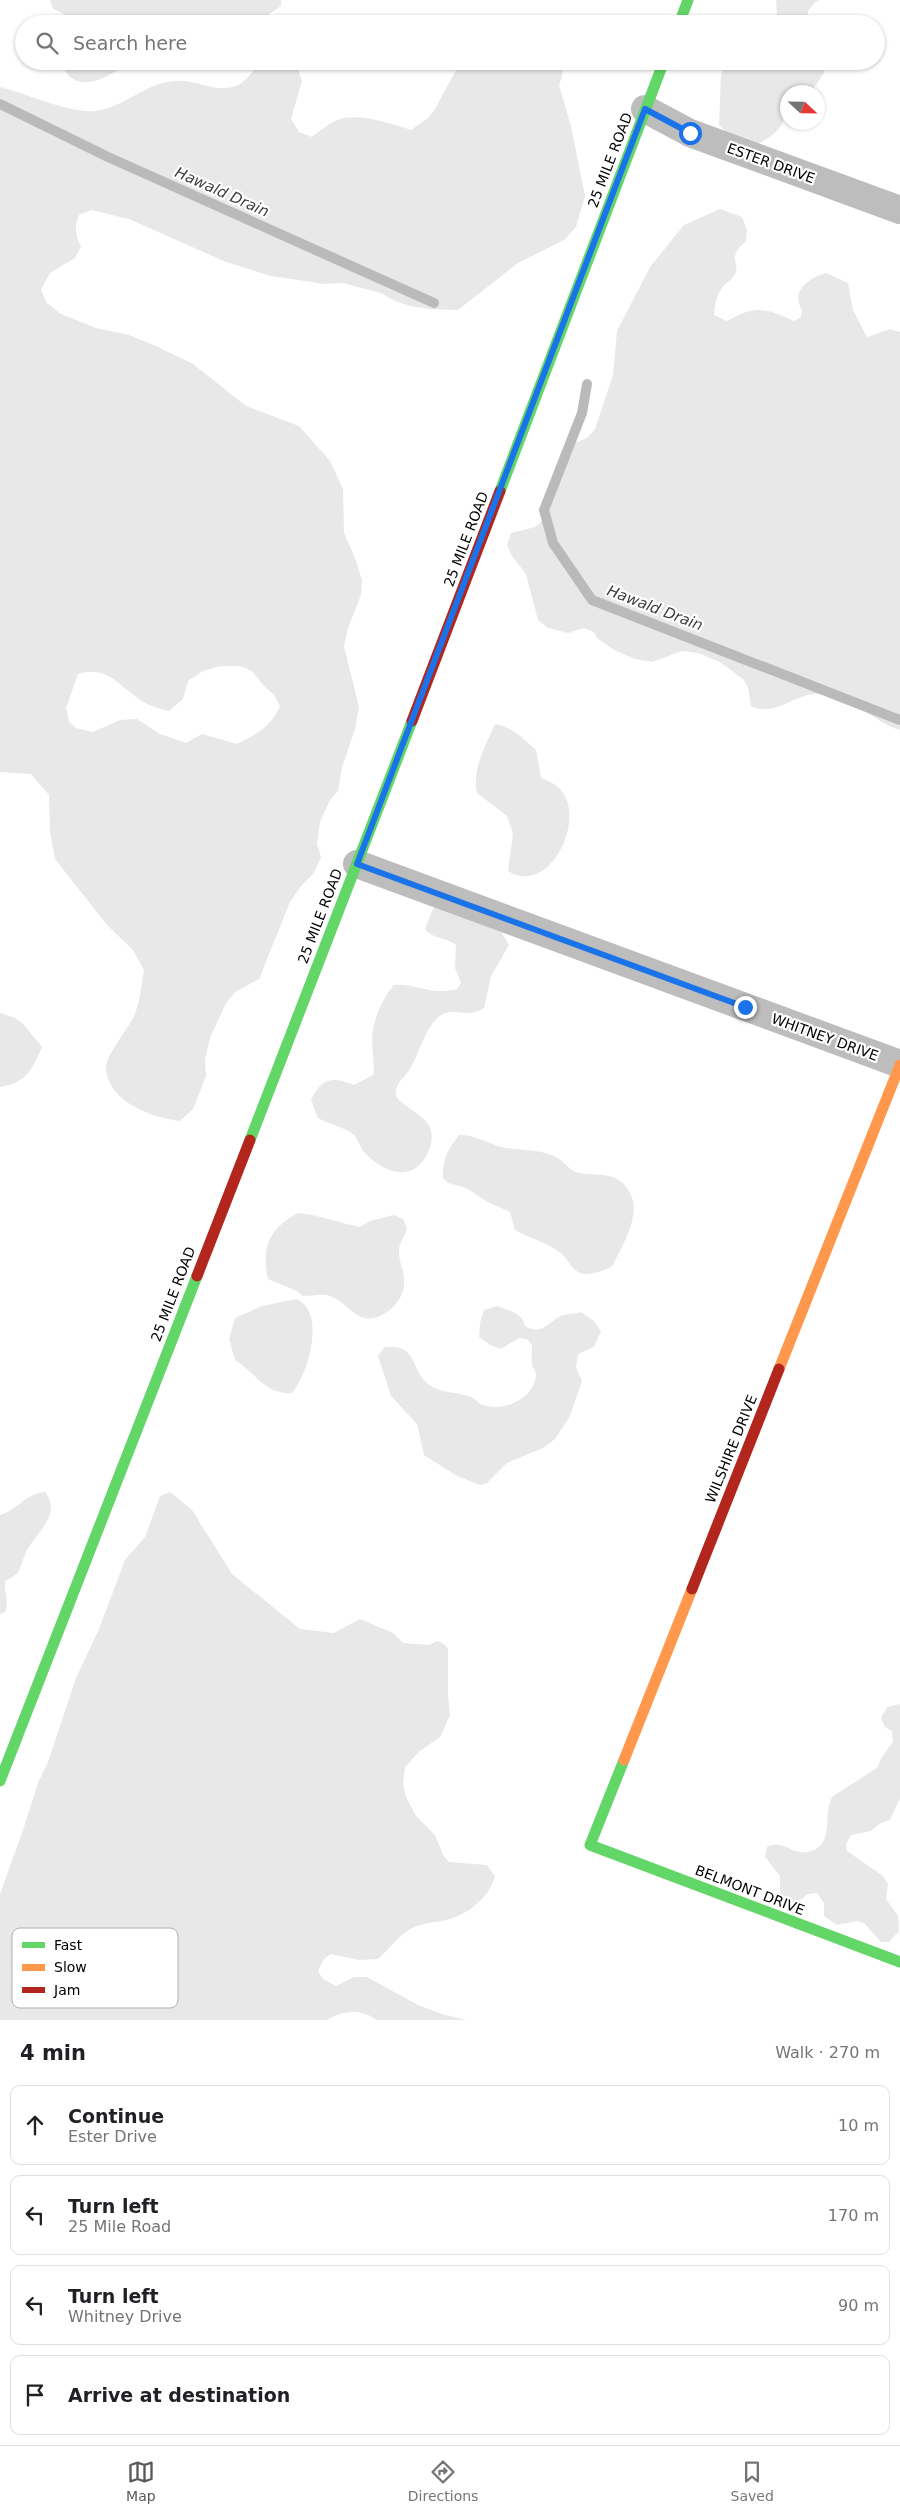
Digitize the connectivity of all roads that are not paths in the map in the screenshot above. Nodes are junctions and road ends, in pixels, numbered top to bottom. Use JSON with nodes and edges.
{"nodes":[{"id":1,"x":688,"y":0,"type":"edge"},
{"id":2,"x":682,"y":15,"type":"edge"},
{"id":3,"x":660,"y":70,"type":"edge"},
{"id":4,"x":645,"y":109,"type":"junction"},
{"id":5,"x":900,"y":210,"type":"edge"},
{"id":6,"x":357,"y":864,"type":"junction"},
{"id":7,"x":900,"y":1065,"type":"edge"},
{"id":8,"x":0,"y":1781,"type":"edge"},
{"id":9,"x":590,"y":1845,"type":"joint"},
{"id":10,"x":900,"y":1962,"type":"edge"}],
"edges":[{"from":1,"to":2,"type":"street"},
{"from":3,"to":4,"type":"street","name":"25 MILE ROAD"},
{"from":4,"to":5,"type":"street","name":"ESTER DRIVE"},
{"from":4,"to":6,"type":"street","name":"25 MILE ROAD"},
{"from":6,"to":7,"type":"street","name":"WHITNEY DRIVE"},
{"from":6,"to":8,"type":"street","name":"25 MILE ROAD"},
{"from":7,"to":9,"type":"street","name":"WILSHIRE DRIVE"},
{"from":9,"to":10,"type":"street","name":"BELMONT DRIVE"}]}
